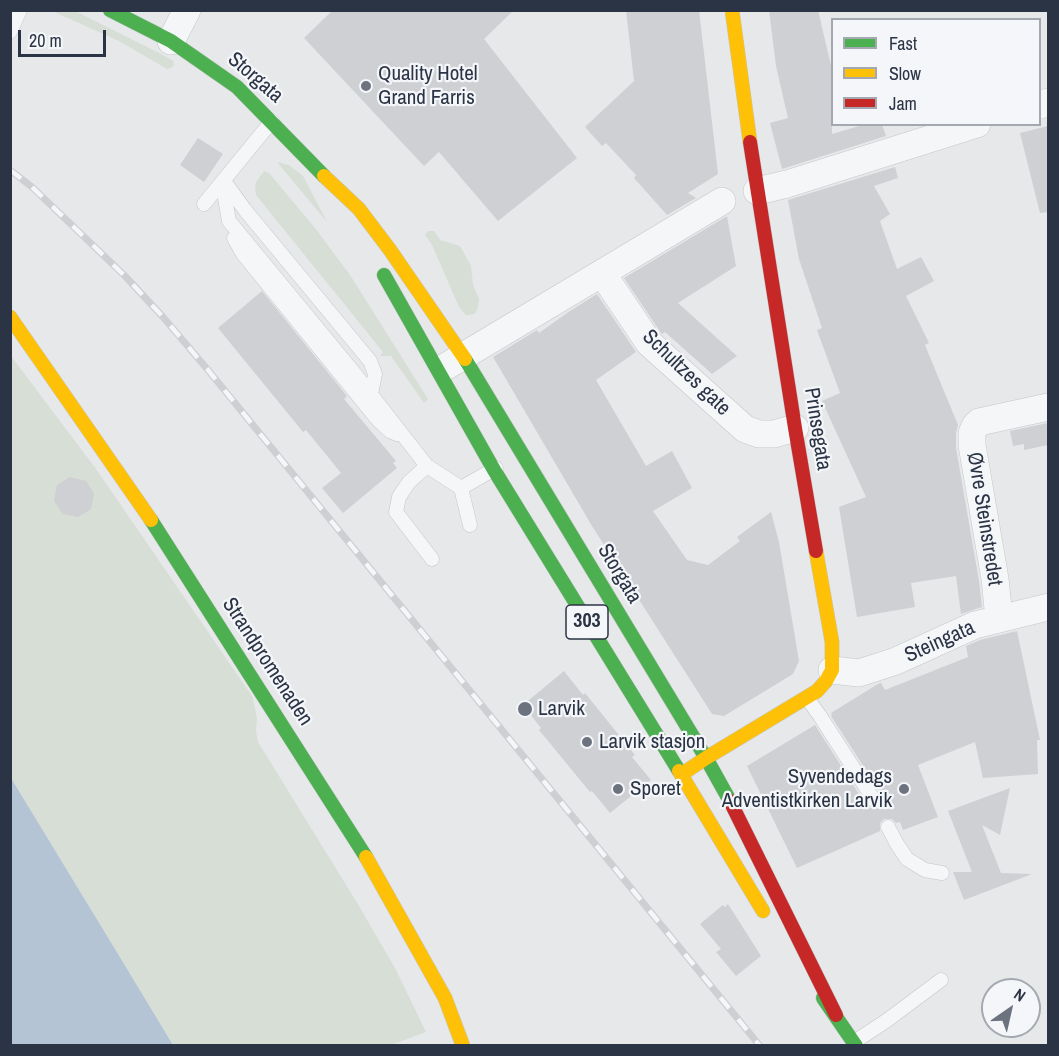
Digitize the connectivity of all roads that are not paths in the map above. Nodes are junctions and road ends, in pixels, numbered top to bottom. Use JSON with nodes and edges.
{"nodes":[{"id":1,"x":20,"y":10,"type":"edge"},
{"id":2,"x":110,"y":10,"type":"edge"},
{"id":3,"x":187,"y":10,"type":"edge"},
{"id":4,"x":732,"y":10,"type":"edge"},
{"id":5,"x":10,"y":32,"type":"edge"},
{"id":6,"x":171,"y":41,"type":"junction"},
{"id":7,"x":272,"y":121,"type":"junction"},
{"id":8,"x":971,"y":126,"type":"edge"},
{"id":9,"x":327,"y":179,"type":"junction"},
{"id":10,"x":225,"y":181,"type":"junction"},
{"id":11,"x":757,"y":191,"type":"junction"},
{"id":12,"x":722,"y":201,"type":"dead end"},
{"id":13,"x":204,"y":204,"type":"dead end"},
{"id":14,"x":343,"y":210,"type":"dead end"},
{"id":15,"x":229,"y":221,"type":"junction"},
{"id":16,"x":378,"y":264,"type":"dead end"},
{"id":17,"x":602,"y":273,"type":"junction"},
{"id":18,"x":10,"y":317,"type":"edge"},
{"id":19,"x":463,"y":356,"type":"junction"},
{"id":20,"x":439,"y":370,"type":"junction"},
{"id":21,"x":371,"y":394,"type":"junction"},
{"id":22,"x":1048,"y":407,"type":"edge"},
{"id":23,"x":795,"y":428,"type":"junction"},
{"id":24,"x":404,"y":436,"type":"junction"},
{"id":25,"x":508,"y":462,"type":"junction"},
{"id":26,"x":427,"y":466,"type":"junction"},
{"id":27,"x":461,"y":488,"type":"junction"},
{"id":28,"x":470,"y":525,"type":"dead end"},
{"id":29,"x":432,"y":559,"type":"dead end"},
{"id":30,"x":1048,"y":607,"type":"edge"},
{"id":31,"x":999,"y":618,"type":"junction"},
{"id":32,"x":832,"y":670,"type":"junction"},
{"id":33,"x":807,"y":698,"type":"junction"},
{"id":34,"x":706,"y":758,"type":"junction"},
{"id":35,"x":681,"y":775,"type":"junction"},
{"id":36,"x":874,"y":800,"type":"dead end"},
{"id":37,"x":888,"y":827,"type":"dead end"},
{"id":38,"x":942,"y":873,"type":"dead end"},
{"id":39,"x":772,"y":927,"type":"dead end"},
{"id":40,"x":797,"y":964,"type":"dead end"},
{"id":41,"x":941,"y":980,"type":"dead end"},
{"id":42,"x":836,"y":1015,"type":"junction"},
{"id":43,"x":855,"y":1044,"type":"edge"},
{"id":44,"x":463,"y":1046,"type":"edge"}],
"edges":[{"from":1,"to":5,"type":"lane"},
{"from":2,"to":6,"type":"main road","name":"Storgata","number":"303"},
{"from":3,"to":6,"type":"street"},
{"from":4,"to":11,"type":"main road","name":"Prinsegata"},
{"from":6,"to":7,"type":"main road","name":"Storgata","number":"303"},
{"from":7,"to":9,"type":"main road","name":"Storgata","number":"303"},
{"from":7,"to":10,"type":"lane"},
{"from":8,"to":11,"type":"street"},
{"from":9,"to":14,"type":"main road","name":"Storgata","number":"303"},
{"from":9,"to":19,"type":"main road","name":"Storgata","number":"303"},
{"from":10,"to":13,"type":"lane"},
{"from":10,"to":15,"type":"lane"},
{"from":10,"to":21,"type":"lane"},
{"from":11,"to":23,"type":"main road","name":"Prinsegata"},
{"from":12,"to":17,"type":"street"},
{"from":15,"to":21,"type":"lane"},
{"from":15,"to":24,"type":"lane"},
{"from":16,"to":20,"type":"main road","name":"Storgata","number":"303"},
{"from":17,"to":19,"type":"street"},
{"from":17,"to":23,"type":"street","name":"Schultzes gate"},
{"from":18,"to":44,"type":"main road","name":"Strandpromenaden"},
{"from":19,"to":20,"type":"street"},
{"from":19,"to":25,"type":"main road","name":"Storgata","number":"303"},
{"from":20,"to":25,"type":"main road","name":"Storgata","number":"303"},
{"from":21,"to":24,"type":"lane"},
{"from":22,"to":31,"type":"street","name":"Øvre Steinstredet"},
{"from":23,"to":32,"type":"main road","name":"Prinsegata"},
{"from":24,"to":26,"type":"lane"},
{"from":25,"to":27,"type":"lane"},
{"from":25,"to":34,"type":"main road","name":"Storgata","number":"303"},
{"from":25,"to":35,"type":"main road","name":"Storgata","number":"303"},
{"from":26,"to":27,"type":"lane"},
{"from":26,"to":29,"type":"lane"},
{"from":27,"to":28,"type":"lane"},
{"from":30,"to":31,"type":"street","name":"Steingata"},
{"from":31,"to":32,"type":"street","name":"Steingata"},
{"from":32,"to":33,"type":"main road"},
{"from":33,"to":34,"type":"main road"},
{"from":33,"to":36,"type":"lane"},
{"from":34,"to":35,"type":"main road"},
{"from":34,"to":42,"type":"main road","name":"Storgata","number":"303"},
{"from":35,"to":39,"type":"main road","name":"Storgata","number":"303"},
{"from":37,"to":38,"type":"lane"},
{"from":40,"to":42,"type":"main road","name":"Storgata","number":"303"},
{"from":41,"to":43,"type":"lane"},
{"from":42,"to":43,"type":"main road","name":"Storgata","number":"303"}]}
